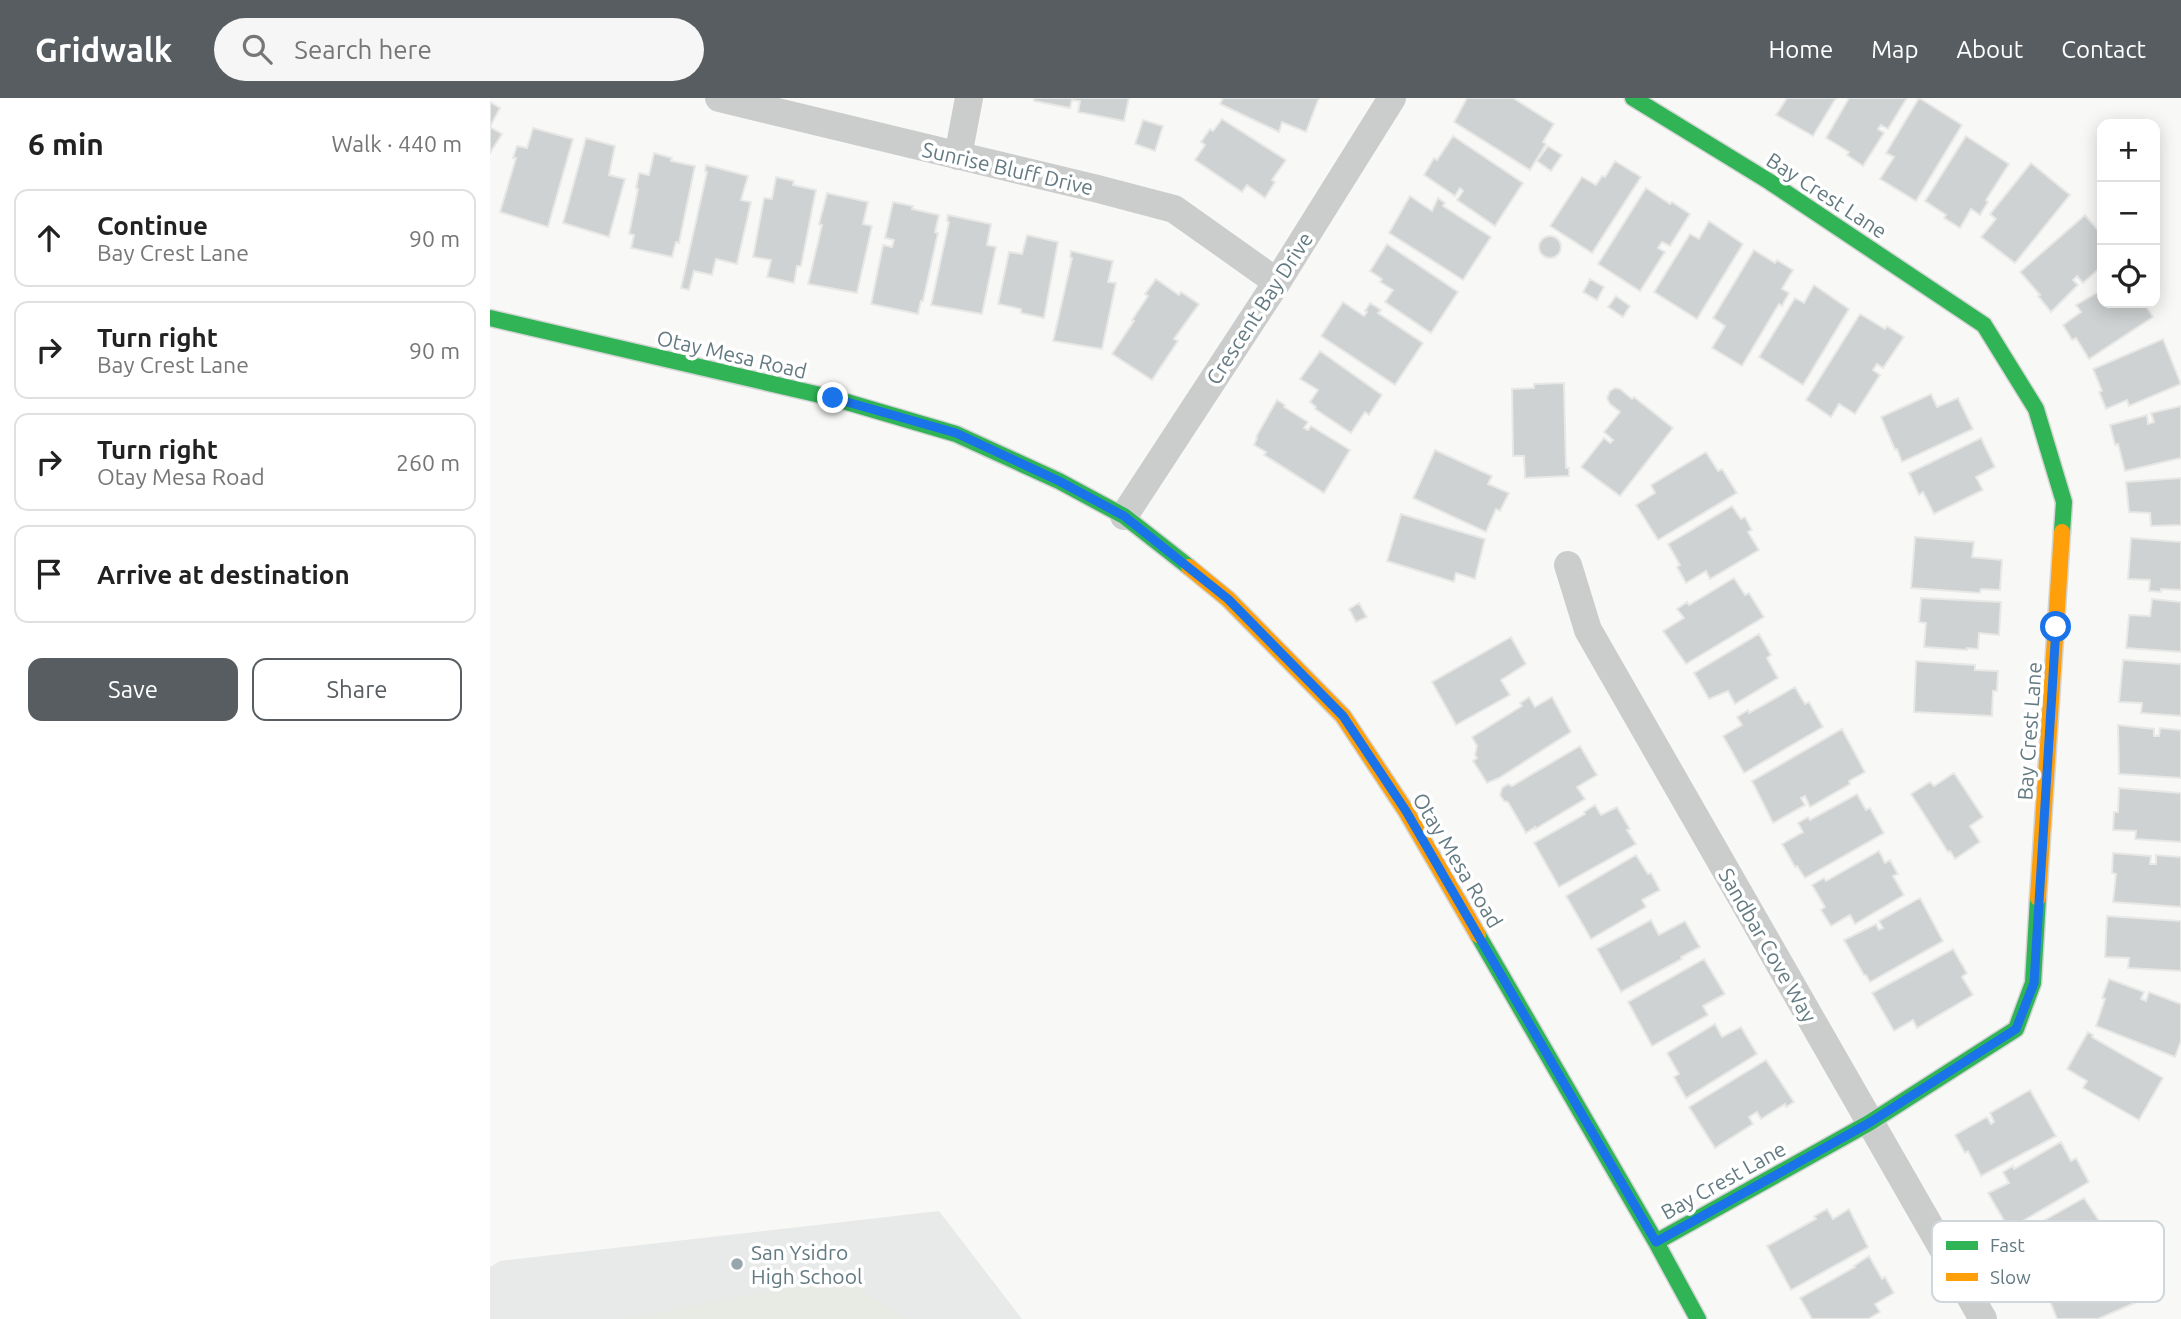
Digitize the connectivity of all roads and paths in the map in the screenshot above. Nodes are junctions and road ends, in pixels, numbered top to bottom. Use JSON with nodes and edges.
{"nodes":[{"id":1,"x":719,"y":98,"type":"edge"},
{"id":2,"x":969,"y":98,"type":"edge"},
{"id":3,"x":1392,"y":98,"type":"edge"},
{"id":4,"x":1633,"y":98,"type":"edge"},
{"id":5,"x":958,"y":156,"type":"junction"},
{"id":6,"x":1277,"y":282,"type":"junction"},
{"id":7,"x":490,"y":318,"type":"edge"},
{"id":8,"x":1124,"y":516,"type":"junction"},
{"id":9,"x":1568,"y":565,"type":"dead end"},
{"id":10,"x":1869,"y":1123,"type":"junction"},
{"id":11,"x":1932,"y":1231,"type":"edge"},
{"id":12,"x":1656,"y":1242,"type":"junction"},
{"id":13,"x":1973,"y":1302,"type":"edge"},
{"id":14,"x":1698,"y":1319,"type":"edge"},
{"id":15,"x":1983,"y":1319,"type":"edge"}],
"edges":[{"from":1,"to":5,"type":"street","name":"Sunrise Bluff Drive"},
{"from":2,"to":5,"type":"street"},
{"from":3,"to":6,"type":"street","name":"Crescent Bay Drive"},
{"from":4,"to":10,"type":"main road","name":"Bay Crest Lane"},
{"from":5,"to":6,"type":"street","name":"Sunrise Bluff Drive"},
{"from":6,"to":8,"type":"street","name":"Crescent Bay Drive"},
{"from":7,"to":8,"type":"main road","name":"Otay Mesa Road"},
{"from":8,"to":12,"type":"main road","name":"Otay Mesa Road"},
{"from":9,"to":10,"type":"street","name":"Sandbar Cove Way"},
{"from":10,"to":11,"type":"street","name":"Sandbar Cove Way"},
{"from":10,"to":12,"type":"main road","name":"Bay Crest Lane"},
{"from":12,"to":14,"type":"main road","name":"Otay Mesa Road"},
{"from":13,"to":15,"type":"street","name":"Sandbar Cove Way"}]}
